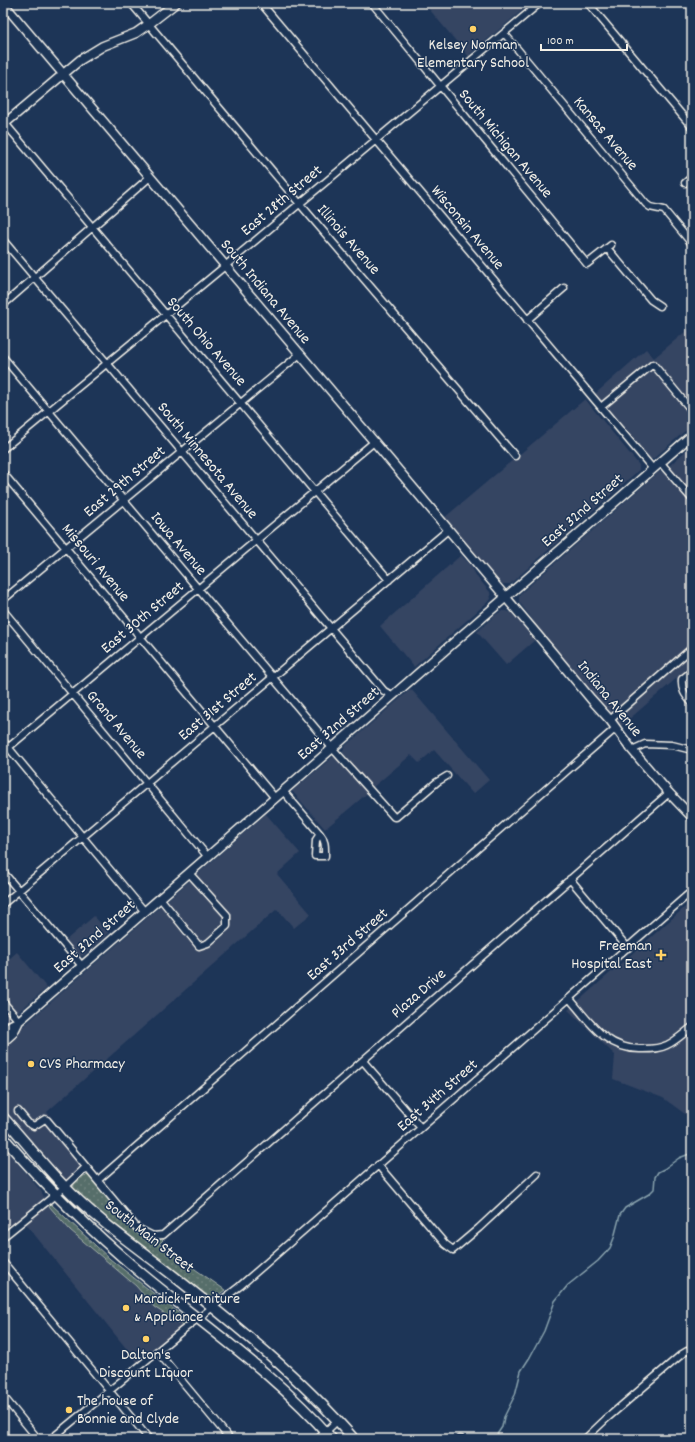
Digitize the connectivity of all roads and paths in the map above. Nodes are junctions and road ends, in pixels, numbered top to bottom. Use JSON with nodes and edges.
{"nodes":[{"id":1,"x":3,"y":3,"type":"edge"},
{"id":2,"x":131,"y":3,"type":"edge"},
{"id":3,"x":176,"y":3,"type":"edge"},
{"id":4,"x":262,"y":3,"type":"edge"},
{"id":5,"x":372,"y":3,"type":"edge"},
{"id":6,"x":540,"y":3,"type":"edge"},
{"id":7,"x":588,"y":3,"type":"edge"},
{"id":8,"x":149,"y":24,"type":"junction"},
{"id":9,"x":504,"y":33,"type":"junction"},
{"id":10,"x":63,"y":74,"type":"junction"},
{"id":11,"x":441,"y":86,"type":"junction"},
{"id":12,"x":4,"y":123,"type":"edge"},
{"id":13,"x":692,"y":127,"type":"edge"},
{"id":14,"x":376,"y":140,"type":"junction"},
{"id":15,"x":692,"y":177,"type":"edge"},
{"id":16,"x":150,"y":178,"type":"junction"},
{"id":17,"x":685,"y":183,"type":"dead end"},
{"id":18,"x":300,"y":204,"type":"junction"},
{"id":19,"x":92,"y":228,"type":"junction"},
{"id":20,"x":3,"y":240,"type":"edge"},
{"id":21,"x":692,"y":244,"type":"edge"},
{"id":22,"x":225,"y":266,"type":"junction"},
{"id":23,"x":35,"y":277,"type":"junction"},
{"id":24,"x":564,"y":288,"type":"dead end"},
{"id":25,"x":3,"y":305,"type":"edge"},
{"id":26,"x":660,"y":306,"type":"dead end"},
{"id":27,"x":166,"y":315,"type":"junction"},
{"id":28,"x":527,"y":320,"type":"junction"},
{"id":29,"x":300,"y":354,"type":"junction"},
{"id":30,"x":3,"y":357,"type":"edge"},
{"id":31,"x":107,"y":363,"type":"junction"},
{"id":32,"x":241,"y":403,"type":"junction"},
{"id":33,"x":600,"y":407,"type":"junction"},
{"id":34,"x":49,"y":411,"type":"junction"},
{"id":35,"x":692,"y":411,"type":"edge"},
{"id":36,"x":692,"y":435,"type":"edge"},
{"id":37,"x":374,"y":442,"type":"junction"},
{"id":38,"x":3,"y":449,"type":"edge"},
{"id":39,"x":182,"y":452,"type":"junction"},
{"id":40,"x":515,"y":456,"type":"dead end"},
{"id":41,"x":660,"y":462,"type":"junction"},
{"id":42,"x":653,"y":469,"type":"junction"},
{"id":43,"x":3,"y":474,"type":"edge"},
{"id":44,"x":316,"y":492,"type":"junction"},
{"id":45,"x":692,"y":499,"type":"edge"},
{"id":46,"x":124,"y":500,"type":"junction"},
{"id":47,"x":448,"y":530,"type":"junction"},
{"id":48,"x":257,"y":540,"type":"junction"},
{"id":49,"x":66,"y":548,"type":"junction"},
{"id":50,"x":390,"y":580,"type":"junction"},
{"id":51,"x":198,"y":589,"type":"junction"},
{"id":52,"x":506,"y":597,"type":"junction"},
{"id":53,"x":3,"y":600,"type":"edge"},
{"id":54,"x":3,"y":610,"type":"edge"},
{"id":55,"x":332,"y":629,"type":"junction"},
{"id":56,"x":140,"y":637,"type":"junction"},
{"id":57,"x":692,"y":648,"type":"edge"},
{"id":58,"x":692,"y":671,"type":"edge"},
{"id":59,"x":273,"y":678,"type":"junction"},
{"id":60,"x":73,"y":693,"type":"junction"},
{"id":61,"x":393,"y":696,"type":"junction"},
{"id":62,"x":692,"y":703,"type":"edge"},
{"id":63,"x":610,"y":720,"type":"junction"},
{"id":64,"x":215,"y":726,"type":"junction"},
{"id":65,"x":616,"y":728,"type":"junction"},
{"id":66,"x":3,"y":741,"type":"edge"},
{"id":67,"x":333,"y":749,"type":"junction"},
{"id":68,"x":6,"y":750,"type":"edge"},
{"id":69,"x":632,"y":750,"type":"junction"},
{"id":70,"x":692,"y":750,"type":"edge"},
{"id":71,"x":447,"y":776,"type":"dead end"},
{"id":72,"x":147,"y":783,"type":"junction"},
{"id":73,"x":283,"y":791,"type":"junction"},
{"id":74,"x":669,"y":793,"type":"junction"},
{"id":75,"x":276,"y":798,"type":"junction"},
{"id":76,"x":692,"y":817,"type":"edge"},
{"id":77,"x":320,"y":834,"type":"dead end"},
{"id":78,"x":83,"y":837,"type":"junction"},
{"id":79,"x":208,"y":857,"type":"junction"},
{"id":80,"x":3,"y":872,"type":"edge"},
{"id":81,"x":189,"y":873,"type":"junction"},
{"id":82,"x":570,"y":879,"type":"junction"},
{"id":83,"x":18,"y":891,"type":"junction"},
{"id":84,"x":692,"y":891,"type":"edge"},
{"id":85,"x":160,"y":898,"type":"junction"},
{"id":86,"x":3,"y":904,"type":"edge"},
{"id":87,"x":145,"y":912,"type":"junction"},
{"id":88,"x":628,"y":948,"type":"junction"},
{"id":89,"x":82,"y":966,"type":"junction"},
{"id":90,"x":570,"y":999,"type":"junction"},
{"id":91,"x":3,"y":1002,"type":"edge"},
{"id":92,"x":19,"y":1021,"type":"junction"},
{"id":93,"x":692,"y":1027,"type":"edge"},
{"id":94,"x":3,"y":1032,"type":"edge"},
{"id":95,"x":3,"y":1042,"type":"edge"},
{"id":96,"x":363,"y":1061,"type":"junction"},
{"id":97,"x":18,"y":1111,"type":"dead end"},
{"id":98,"x":3,"y":1117,"type":"edge"},
{"id":99,"x":421,"y":1128,"type":"junction"},
{"id":100,"x":3,"y":1137,"type":"edge"},
{"id":101,"x":378,"y":1165,"type":"junction"},
{"id":102,"x":86,"y":1167,"type":"junction"},
{"id":103,"x":537,"y":1174,"type":"dead end"},
{"id":104,"x":98,"y":1180,"type":"junction"},
{"id":105,"x":65,"y":1187,"type":"junction"},
{"id":106,"x":55,"y":1195,"type":"junction"},
{"id":107,"x":3,"y":1237,"type":"edge"},
{"id":108,"x":3,"y":1262,"type":"edge"},
{"id":109,"x":212,"y":1306,"type":"junction"},
{"id":110,"x":198,"y":1318,"type":"junction"},
{"id":111,"x":157,"y":1351,"type":"junction"},
{"id":112,"x":692,"y":1351,"type":"edge"},
{"id":113,"x":109,"y":1391,"type":"junction"},
{"id":114,"x":3,"y":1396,"type":"edge"},
{"id":115,"x":338,"y":1420,"type":"junction"},
{"id":116,"x":326,"y":1431,"type":"junction"},
{"id":117,"x":38,"y":1439,"type":"edge"},
{"id":118,"x":51,"y":1439,"type":"edge"},
{"id":119,"x":149,"y":1439,"type":"edge"},
{"id":120,"x":230,"y":1439,"type":"edge"},
{"id":121,"x":318,"y":1439,"type":"edge"},
{"id":122,"x":332,"y":1439,"type":"edge"},
{"id":123,"x":354,"y":1439,"type":"edge"},
{"id":124,"x":585,"y":1439,"type":"edge"}],
"edges":[{"from":1,"to":10,"type":"street","name":"South Indiana Avenue"},
{"from":2,"to":8,"type":"street","name":"Illinois Avenue"},
{"from":3,"to":8,"type":"street"},
{"from":4,"to":14,"type":"street","name":"Wisconsin Avenue"},
{"from":5,"to":11,"type":"street","name":"South Michigan Avenue"},
{"from":6,"to":9,"type":"street","name":"East 28th Street"},
{"from":7,"to":13,"type":"street"},
{"from":8,"to":10,"type":"street"},
{"from":8,"to":18,"type":"street","name":"Illinois Avenue"},
{"from":9,"to":11,"type":"street","name":"East 28th Street"},
{"from":9,"to":21,"type":"street","name":"Kansas Avenue"},
{"from":10,"to":12,"type":"street"},
{"from":10,"to":16,"type":"street","name":"South Indiana Avenue"},
{"from":11,"to":14,"type":"street","name":"East 28th Street"},
{"from":11,"to":26,"type":"street","name":"South Michigan Avenue"},
{"from":12,"to":19,"type":"street","name":"South Ohio Avenue"},
{"from":14,"to":18,"type":"street","name":"East 28th Street"},
{"from":14,"to":28,"type":"street","name":"Wisconsin Avenue"},
{"from":15,"to":17,"type":"street"},
{"from":16,"to":19,"type":"street"},
{"from":16,"to":22,"type":"street","name":"South Indiana Avenue"},
{"from":18,"to":22,"type":"street","name":"East 28th Street"},
{"from":18,"to":40,"type":"street","name":"Illinois Avenue"},
{"from":19,"to":23,"type":"street"},
{"from":19,"to":27,"type":"street","name":"South Ohio Avenue"},
{"from":20,"to":23,"type":"street","name":"South Minnesota Avenue"},
{"from":22,"to":27,"type":"street","name":"East 28th Street"},
{"from":22,"to":29,"type":"street","name":"South Indiana Avenue"},
{"from":23,"to":25,"type":"street"},
{"from":23,"to":31,"type":"street","name":"South Minnesota Avenue"},
{"from":24,"to":28,"type":"street"},
{"from":27,"to":31,"type":"street","name":"East 28th Street"},
{"from":27,"to":32,"type":"street","name":"South Ohio Avenue"},
{"from":28,"to":33,"type":"street","name":"Wisconsin Avenue"},
{"from":29,"to":32,"type":"street","name":"East 29th Street"},
{"from":29,"to":37,"type":"street","name":"South Indiana Avenue"},
{"from":30,"to":34,"type":"street","name":"Iowa Avenue"},
{"from":31,"to":34,"type":"street","name":"East 28th Street"},
{"from":31,"to":39,"type":"street","name":"South Minnesota Avenue"},
{"from":32,"to":39,"type":"street","name":"East 29th Street"},
{"from":32,"to":44,"type":"street","name":"South Ohio Avenue"},
{"from":33,"to":35,"type":"street"},
{"from":33,"to":42,"type":"street","name":"Wisconsin Avenue"},
{"from":34,"to":38,"type":"street","name":"East 28th Street"},
{"from":34,"to":46,"type":"street","name":"Iowa Avenue"},
{"from":36,"to":41,"type":"street","name":"East 32nd Street"},
{"from":37,"to":44,"type":"street","name":"East 30th Street"},
{"from":37,"to":47,"type":"street","name":"South Indiana Avenue"},
{"from":39,"to":46,"type":"street","name":"East 29th Street"},
{"from":39,"to":48,"type":"street","name":"South Minnesota Avenue"},
{"from":41,"to":42,"type":"street","name":"East 32nd Street"},
{"from":41,"to":45,"type":"street"},
{"from":42,"to":52,"type":"street","name":"East 32nd Street"},
{"from":43,"to":49,"type":"street","name":"Missouri Avenue"},
{"from":44,"to":48,"type":"street","name":"East 30th Street"},
{"from":44,"to":50,"type":"street","name":"South Ohio Avenue"},
{"from":46,"to":49,"type":"street","name":"East 29th Street"},
{"from":46,"to":51,"type":"street","name":"Iowa Avenue"},
{"from":47,"to":50,"type":"street","name":"East 31st Street"},
{"from":47,"to":52,"type":"street","name":"South Indiana Avenue"},
{"from":48,"to":51,"type":"street","name":"East 30th Street"},
{"from":48,"to":55,"type":"street","name":"South Minnesota Avenue"},
{"from":49,"to":53,"type":"street","name":"East 29th Street"},
{"from":49,"to":56,"type":"street","name":"Missouri Avenue"},
{"from":50,"to":55,"type":"street","name":"East 31st Street"},
{"from":51,"to":56,"type":"street","name":"East 30th Street"},
{"from":51,"to":59,"type":"street","name":"Iowa Avenue"},
{"from":52,"to":61,"type":"street","name":"East 32nd Street"},
{"from":52,"to":63,"type":"street","name":"Indiana Avenue"},
{"from":54,"to":60,"type":"street","name":"Grand Avenue"},
{"from":55,"to":59,"type":"street","name":"East 31st Street"},
{"from":55,"to":61,"type":"street","name":"South Minnesota Avenue"},
{"from":56,"to":60,"type":"street","name":"East 30th Street"},
{"from":56,"to":64,"type":"street","name":"Missouri Avenue"},
{"from":57,"to":63,"type":"street"},
{"from":58,"to":62,"type":"street"},
{"from":59,"to":64,"type":"street","name":"East 31st Street"},
{"from":59,"to":67,"type":"street","name":"Iowa Avenue"},
{"from":60,"to":68,"type":"street","name":"East 30th Street"},
{"from":60,"to":72,"type":"street","name":"Grand Avenue"},
{"from":61,"to":67,"type":"street","name":"East 32nd Street"},
{"from":63,"to":65,"type":"street","name":"Indiana Avenue"},
{"from":64,"to":72,"type":"street","name":"East 31st Street"},
{"from":64,"to":75,"type":"street","name":"Missouri Avenue"},
{"from":65,"to":69,"type":"street","name":"Indiana Avenue"},
{"from":65,"to":104,"type":"street","name":"East 33rd Street"},
{"from":66,"to":68,"type":"street"},
{"from":67,"to":71,"type":"street","name":"Iowa Avenue"},
{"from":67,"to":73,"type":"street","name":"East 32nd Street"},
{"from":68,"to":78,"type":"street"},
{"from":69,"to":70,"type":"street"},
{"from":69,"to":74,"type":"street","name":"Indiana Avenue"},
{"from":72,"to":78,"type":"street","name":"East 31st Street"},
{"from":72,"to":79,"type":"street","name":"Grand Avenue"},
{"from":73,"to":75,"type":"street","name":"East 32nd Street"},
{"from":73,"to":77,"type":"street"},
{"from":74,"to":76,"type":"street","name":"Indiana Avenue"},
{"from":74,"to":82,"type":"street","name":"Plaza Drive"},
{"from":75,"to":79,"type":"street","name":"East 32nd Street"},
{"from":78,"to":83,"type":"street","name":"East 31st Street"},
{"from":78,"to":87,"type":"street"},
{"from":79,"to":81,"type":"street","name":"East 32nd Street"},
{"from":80,"to":83,"type":"street"},
{"from":81,"to":85,"type":"street","name":"East 32nd Street"},
{"from":81,"to":85,"type":"street"},
{"from":82,"to":88,"type":"street"},
{"from":82,"to":96,"type":"street","name":"Plaza Drive"},
{"from":83,"to":86,"type":"street","name":"East 31st Street"},
{"from":83,"to":89,"type":"street"},
{"from":84,"to":88,"type":"street","name":"East 34th Street"},
{"from":85,"to":87,"type":"street","name":"East 32nd Street"},
{"from":87,"to":89,"type":"street","name":"East 32nd Street"},
{"from":88,"to":90,"type":"street","name":"East 34th Street"},
{"from":89,"to":92,"type":"street","name":"East 32nd Street"},
{"from":90,"to":93,"type":"street"},
{"from":90,"to":99,"type":"street","name":"East 34th Street"},
{"from":91,"to":92,"type":"street"},
{"from":92,"to":94,"type":"street","name":"East 32nd Street"},
{"from":92,"to":95,"type":"street"},
{"from":96,"to":99,"type":"street"},
{"from":96,"to":104,"type":"street","name":"Plaza Drive"},
{"from":97,"to":102,"type":"street","name":"Plaza Drive"},
{"from":98,"to":105,"type":"main road","name":"South Main Street"},
{"from":99,"to":101,"type":"street","name":"East 34th Street"},
{"from":100,"to":106,"type":"main road","name":"South Main Street"},
{"from":101,"to":103,"type":"street"},
{"from":101,"to":109,"type":"street","name":"East 34th Street"},
{"from":102,"to":104,"type":"street","name":"Plaza Drive"},
{"from":102,"to":105,"type":"street"},
{"from":105,"to":106,"type":"street"},
{"from":105,"to":109,"type":"main road","name":"South Main Street"},
{"from":106,"to":107,"type":"street"},
{"from":106,"to":110,"type":"main road","name":"South Main Street"},
{"from":108,"to":113,"type":"street"},
{"from":109,"to":110,"type":"street","name":"East 34th Street"},
{"from":109,"to":115,"type":"main road","name":"South Main Street"},
{"from":110,"to":111,"type":"street","name":"East 34th Street"},
{"from":110,"to":116,"type":"main road","name":"South Main Street"},
{"from":111,"to":113,"type":"street","name":"East 34th Street"},
{"from":111,"to":120,"type":"street"},
{"from":112,"to":124,"type":"street"},
{"from":113,"to":118,"type":"street","name":"East 34th Street"},
{"from":113,"to":119,"type":"street"},
{"from":114,"to":117,"type":"street"},
{"from":115,"to":116,"type":"street"},
{"from":115,"to":123,"type":"main road","name":"South Main Street"},
{"from":116,"to":121,"type":"street"},
{"from":116,"to":122,"type":"main road","name":"South Main Street"}]}
